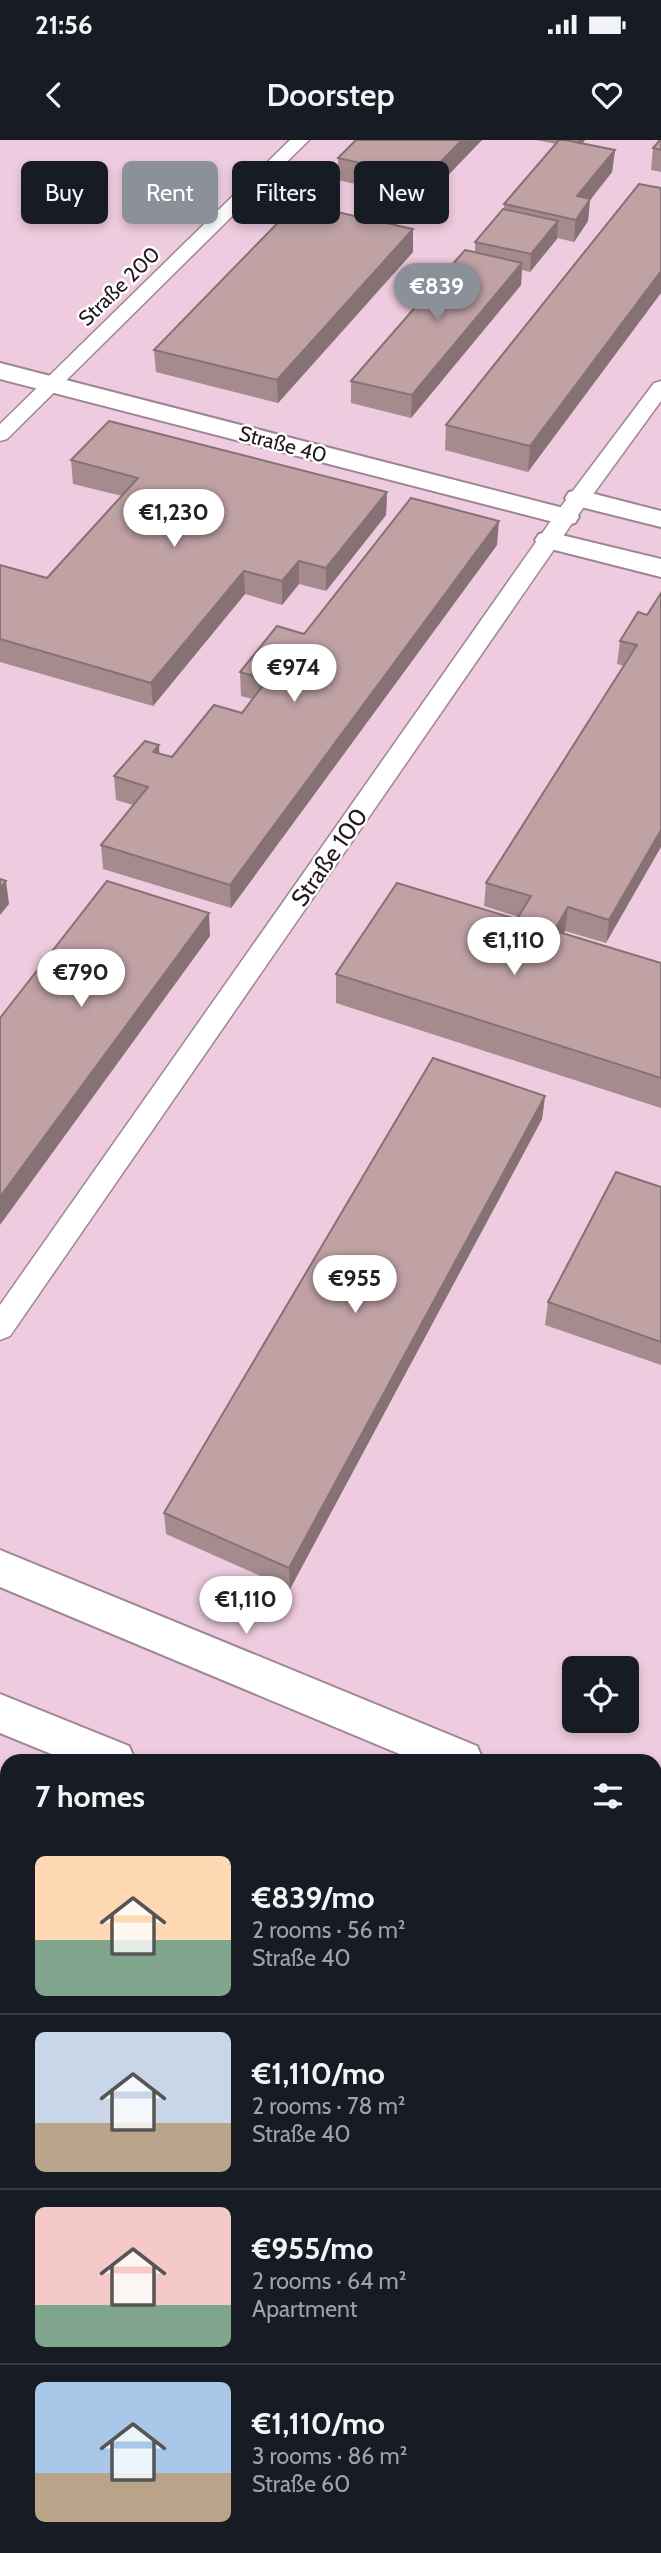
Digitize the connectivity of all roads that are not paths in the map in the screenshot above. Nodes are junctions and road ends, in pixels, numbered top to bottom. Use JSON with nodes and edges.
{"nodes":[{"id":1,"x":300,"y":140,"type":"edge"},
{"id":2,"x":0,"y":371,"type":"edge"},
{"id":3,"x":51,"y":384,"type":"junction"},
{"id":4,"x":661,"y":387,"type":"edge"},
{"id":5,"x":0,"y":435,"type":"edge"},
{"id":6,"x":572,"y":508,"type":"junction"},
{"id":7,"x":661,"y":519,"type":"edge"},
{"id":8,"x":549,"y":540,"type":"junction"},
{"id":9,"x":661,"y":568,"type":"edge"},
{"id":10,"x":0,"y":1328,"type":"edge"},
{"id":11,"x":0,"y":1568,"type":"edge"},
{"id":12,"x":0,"y":1713,"type":"edge"},
{"id":13,"x":99,"y":1754,"type":"edge"},
{"id":14,"x":447,"y":1754,"type":"edge"}],
"edges":[{"from":1,"to":3,"type":"lane","name":"Straße 200"},
{"from":2,"to":3,"type":"street","name":"Straße 40"},
{"from":3,"to":5,"type":"lane","name":"Straße 200"},
{"from":3,"to":6,"type":"street","name":"Straße 40"},
{"from":4,"to":6,"type":"lane","name":"Straße 100"},
{"from":6,"to":7,"type":"street","name":"Straße 40"},
{"from":6,"to":8,"type":"lane","name":"Straße 100"},
{"from":8,"to":9,"type":"street"},
{"from":8,"to":10,"type":"lane","name":"Straße 100"},
{"from":11,"to":14,"type":"street"},
{"from":12,"to":13,"type":"street"}]}
